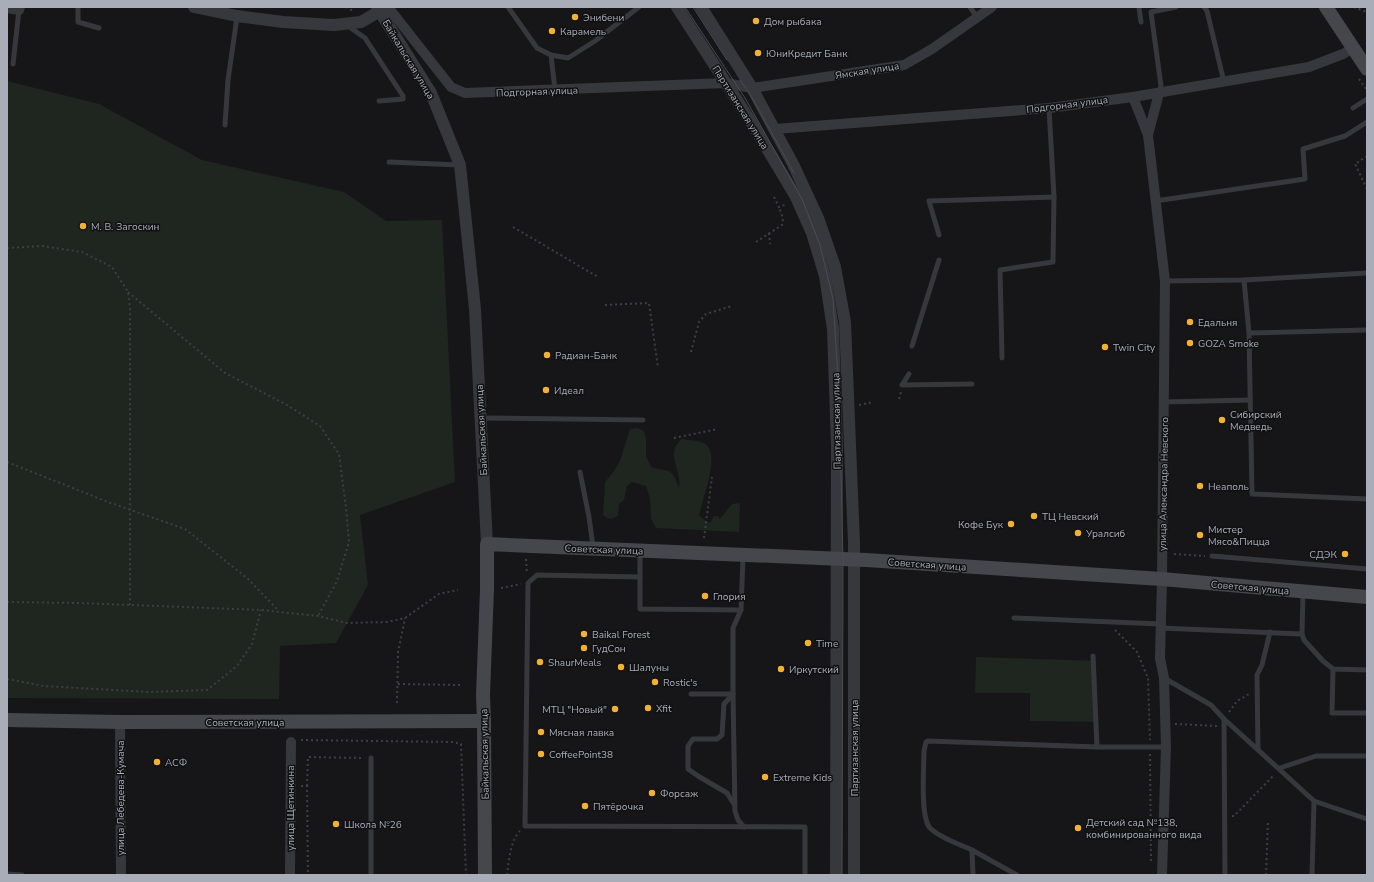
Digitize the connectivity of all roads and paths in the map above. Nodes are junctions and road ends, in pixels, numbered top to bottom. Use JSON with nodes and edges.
{"nodes":[{"id":1,"x":78,"y":7,"type":"edge"},
{"id":2,"x":194,"y":7,"type":"edge"},
{"id":3,"x":346,"y":7,"type":"edge"},
{"id":4,"x":508,"y":7,"type":"edge"},
{"id":5,"x":639,"y":7,"type":"edge"},
{"id":6,"x":677,"y":7,"type":"edge"},
{"id":7,"x":700,"y":7,"type":"edge"},
{"id":8,"x":970,"y":7,"type":"edge"},
{"id":9,"x":992,"y":7,"type":"edge"},
{"id":10,"x":1139,"y":7,"type":"edge"},
{"id":11,"x":1176,"y":7,"type":"edge"},
{"id":12,"x":1204,"y":7,"type":"edge"},
{"id":13,"x":1326,"y":7,"type":"edge"},
{"id":14,"x":1354,"y":7,"type":"edge"},
{"id":15,"x":7,"y":8,"type":"edge"},
{"id":16,"x":384,"y":8,"type":"edge"},
{"id":17,"x":19,"y":9,"type":"edge"},
{"id":18,"x":354,"y":12,"type":"dead end"},
{"id":19,"x":1367,"y":12,"type":"edge"},
{"id":20,"x":237,"y":16,"type":"junction"},
{"id":21,"x":977,"y":17,"type":"junction"},
{"id":22,"x":1141,"y":22,"type":"dead end"},
{"id":23,"x":346,"y":24,"type":"junction"},
{"id":24,"x":99,"y":28,"type":"dead end"},
{"id":25,"x":1353,"y":48,"type":"junction"},
{"id":26,"x":551,"y":55,"type":"junction"},
{"id":27,"x":13,"y":64,"type":"dead end"},
{"id":28,"x":1367,"y":69,"type":"edge"},
{"id":29,"x":1224,"y":82,"type":"junction"},
{"id":30,"x":726,"y":83,"type":"junction"},
{"id":31,"x":752,"y":88,"type":"junction"},
{"id":32,"x":555,"y":90,"type":"junction"},
{"id":33,"x":1158,"y":93,"type":"junction"},
{"id":34,"x":1133,"y":96,"type":"junction"},
{"id":35,"x":1367,"y":99,"type":"edge"},
{"id":36,"x":379,"y":101,"type":"dead end"},
{"id":37,"x":1049,"y":108,"type":"junction"},
{"id":38,"x":1353,"y":108,"type":"dead end"},
{"id":39,"x":1367,"y":122,"type":"edge"},
{"id":40,"x":225,"y":125,"type":"dead end"},
{"id":41,"x":775,"y":129,"type":"junction"},
{"id":42,"x":1148,"y":135,"type":"junction"},
{"id":43,"x":1367,"y":156,"type":"edge"},
{"id":44,"x":389,"y":162,"type":"dead end"},
{"id":45,"x":460,"y":165,"type":"junction"},
{"id":46,"x":1367,"y":189,"type":"edge"},
{"id":47,"x":774,"y":197,"type":"dead end"},
{"id":48,"x":1054,"y":197,"type":"junction"},
{"id":49,"x":1155,"y":201,"type":"junction"},
{"id":50,"x":787,"y":204,"type":"dead end"},
{"id":51,"x":779,"y":207,"type":"junction"},
{"id":52,"x":513,"y":227,"type":"dead end"},
{"id":53,"x":769,"y":233,"type":"junction"},
{"id":54,"x":939,"y":235,"type":"dead end"},
{"id":55,"x":756,"y":242,"type":"dead end"},
{"id":56,"x":770,"y":244,"type":"dead end"},
{"id":57,"x":7,"y":248,"type":"edge"},
{"id":58,"x":939,"y":260,"type":"dead end"},
{"id":59,"x":1367,"y":273,"type":"edge"},
{"id":60,"x":598,"y":277,"type":"dead end"},
{"id":61,"x":1244,"y":280,"type":"junction"},
{"id":62,"x":1164,"y":281,"type":"junction"},
{"id":63,"x":128,"y":292,"type":"junction"},
{"id":64,"x":605,"y":305,"type":"dead end"},
{"id":65,"x":732,"y":306,"type":"dead end"},
{"id":66,"x":1367,"y":330,"type":"edge"},
{"id":67,"x":1249,"y":333,"type":"junction"},
{"id":68,"x":912,"y":346,"type":"dead end"},
{"id":69,"x":691,"y":352,"type":"dead end"},
{"id":70,"x":1002,"y":358,"type":"dead end"},
{"id":71,"x":658,"y":368,"type":"dead end"},
{"id":72,"x":909,"y":374,"type":"dead end"},
{"id":73,"x":972,"y":384,"type":"dead end"},
{"id":74,"x":1250,"y":400,"type":"junction"},
{"id":75,"x":1164,"y":402,"type":"junction"},
{"id":76,"x":480,"y":418,"type":"junction"},
{"id":77,"x":643,"y":420,"type":"dead end"},
{"id":78,"x":718,"y":429,"type":"dead end"},
{"id":79,"x":674,"y":438,"type":"dead end"},
{"id":80,"x":7,"y":462,"type":"edge"},
{"id":81,"x":580,"y":472,"type":"dead end"},
{"id":82,"x":712,"y":477,"type":"dead end"},
{"id":83,"x":1367,"y":499,"type":"edge"},
{"id":84,"x":130,"y":509,"type":"junction"},
{"id":85,"x":704,"y":538,"type":"dead end"},
{"id":86,"x":487,"y":544,"type":"junction"},
{"id":87,"x":593,"y":548,"type":"junction"},
{"id":88,"x":640,"y":550,"type":"junction"},
{"id":89,"x":1174,"y":554,"type":"dead end"},
{"id":90,"x":743,"y":555,"type":"junction"},
{"id":91,"x":1212,"y":556,"type":"joint"},
{"id":92,"x":526,"y":559,"type":"dead end"},
{"id":93,"x":836,"y":559,"type":"junction"},
{"id":94,"x":854,"y":559,"type":"junction"},
{"id":95,"x":1367,"y":569,"type":"edge"},
{"id":96,"x":640,"y":578,"type":"junction"},
{"id":97,"x":1162,"y":579,"type":"junction"},
{"id":98,"x":528,"y":583,"type":"junction"},
{"id":99,"x":501,"y":588,"type":"dead end"},
{"id":100,"x":458,"y":590,"type":"dead end"},
{"id":101,"x":1303,"y":591,"type":"junction"},
{"id":102,"x":1367,"y":597,"type":"edge"},
{"id":103,"x":7,"y":602,"type":"edge"},
{"id":104,"x":130,"y":605,"type":"junction"},
{"id":105,"x":261,"y":610,"type":"junction"},
{"id":106,"x":741,"y":610,"type":"junction"},
{"id":107,"x":279,"y":611,"type":"junction"},
{"id":108,"x":318,"y":616,"type":"junction"},
{"id":109,"x":406,"y":618,"type":"junction"},
{"id":110,"x":1014,"y":618,"type":"dead end"},
{"id":111,"x":1161,"y":626,"type":"junction"},
{"id":112,"x":1270,"y":632,"type":"junction"},
{"id":113,"x":1302,"y":634,"type":"junction"},
{"id":114,"x":1093,"y":656,"type":"dead end"},
{"id":115,"x":1333,"y":669,"type":"junction"},
{"id":116,"x":1367,"y":670,"type":"edge"},
{"id":117,"x":1164,"y":678,"type":"junction"},
{"id":118,"x":7,"y":679,"type":"edge"},
{"id":119,"x":398,"y":684,"type":"junction"},
{"id":120,"x":460,"y":685,"type":"dead end"},
{"id":121,"x":1257,"y":689,"type":"junction"},
{"id":122,"x":691,"y":694,"type":"dead end"},
{"id":123,"x":733,"y":694,"type":"junction"},
{"id":124,"x":397,"y":703,"type":"dead end"},
{"id":125,"x":1367,"y":713,"type":"edge"},
{"id":126,"x":1224,"y":719,"type":"junction"},
{"id":127,"x":7,"y":720,"type":"edge"},
{"id":128,"x":484,"y":721,"type":"junction"},
{"id":129,"x":120,"y":722,"type":"junction"},
{"id":130,"x":1166,"y":724,"type":"junction"},
{"id":131,"x":1224,"y":726,"type":"junction"},
{"id":132,"x":291,"y":742,"type":"dead end"},
{"id":133,"x":1097,"y":747,"type":"junction"},
{"id":134,"x":1166,"y":747,"type":"junction"},
{"id":135,"x":1258,"y":749,"type":"junction"},
{"id":136,"x":1367,"y":756,"type":"edge"},
{"id":137,"x":371,"y":758,"type":"joint"},
{"id":138,"x":1280,"y":768,"type":"junction"},
{"id":139,"x":296,"y":786,"type":"dead end"},
{"id":140,"x":307,"y":786,"type":"junction"},
{"id":141,"x":1314,"y":801,"type":"junction"},
{"id":142,"x":735,"y":805,"type":"junction"},
{"id":143,"x":1225,"y":818,"type":"junction"},
{"id":144,"x":1367,"y":818,"type":"edge"},
{"id":145,"x":1268,"y":820,"type":"dead end"},
{"id":146,"x":526,"y":826,"type":"junction"},
{"id":147,"x":744,"y":827,"type":"junction"},
{"id":148,"x":972,"y":850,"type":"junction"},
{"id":149,"x":7,"y":874,"type":"edge"},
{"id":150,"x":22,"y":875,"type":"edge"},
{"id":151,"x":121,"y":875,"type":"edge"},
{"id":152,"x":290,"y":875,"type":"edge"},
{"id":153,"x":308,"y":875,"type":"edge"},
{"id":154,"x":371,"y":875,"type":"edge"},
{"id":155,"x":485,"y":875,"type":"edge"},
{"id":156,"x":507,"y":875,"type":"edge"},
{"id":157,"x":805,"y":875,"type":"edge"},
{"id":158,"x":836,"y":875,"type":"edge"},
{"id":159,"x":854,"y":875,"type":"edge"},
{"id":160,"x":974,"y":875,"type":"edge"},
{"id":161,"x":1017,"y":875,"type":"edge"},
{"id":162,"x":1162,"y":875,"type":"edge"},
{"id":163,"x":1225,"y":875,"type":"edge"},
{"id":164,"x":1266,"y":875,"type":"edge"},
{"id":165,"x":1312,"y":875,"type":"edge"}],
"edges":[{"from":1,"to":24,"type":"lane"},
{"from":2,"to":20,"type":"street"},
{"from":3,"to":18,"type":"path"},
{"from":4,"to":26,"type":"lane"},
{"from":5,"to":26,"type":"lane"},
{"from":6,"to":30,"type":"street","name":"Партизанская улица"},
{"from":7,"to":31,"type":"street","name":"Партизанская улица"},
{"from":8,"to":21,"type":"lane"},
{"from":9,"to":21,"type":"street","name":"Ямская улица"},
{"from":10,"to":22,"type":"lane"},
{"from":11,"to":33,"type":"lane"},
{"from":12,"to":29,"type":"lane"},
{"from":13,"to":25,"type":"main road"},
{"from":14,"to":19,"type":"path"},
{"from":15,"to":17,"type":"street"},
{"from":16,"to":23,"type":"street"},
{"from":16,"to":32,"type":"street","name":"Подгорная улица"},
{"from":16,"to":45,"type":"street","name":"Байкальская улица"},
{"from":17,"to":27,"type":"lane"},
{"from":20,"to":23,"type":"street"},
{"from":20,"to":40,"type":"lane"},
{"from":21,"to":31,"type":"street","name":"Ямская улица"},
{"from":23,"to":36,"type":"lane"},
{"from":25,"to":28,"type":"main road"},
{"from":25,"to":29,"type":"street","name":"Подгорная улица"},
{"from":26,"to":32,"type":"lane"},
{"from":29,"to":33,"type":"street","name":"Подгорная улица"},
{"from":30,"to":31,"type":"street","name":"Ямская улица"},
{"from":30,"to":32,"type":"street","name":"Подгорная улица"},
{"from":30,"to":93,"type":"street","name":"Партизанская улица"},
{"from":31,"to":41,"type":"street","name":"Партизанская улица"},
{"from":33,"to":34,"type":"street","name":"Подгорная улица"},
{"from":33,"to":42,"type":"street"},
{"from":34,"to":37,"type":"street","name":"Подгорная улица"},
{"from":34,"to":42,"type":"street","name":"улица Александра Невского"},
{"from":35,"to":38,"type":"lane"},
{"from":37,"to":41,"type":"street","name":"Подгорная улица"},
{"from":37,"to":48,"type":"lane"},
{"from":39,"to":49,"type":"lane"},
{"from":41,"to":94,"type":"street","name":"Партизанская улица"},
{"from":42,"to":49,"type":"street","name":"улица Александра Невского"},
{"from":43,"to":46,"type":"path"},
{"from":44,"to":45,"type":"lane"},
{"from":45,"to":76,"type":"street","name":"Байкальская улица"},
{"from":47,"to":51,"type":"path"},
{"from":48,"to":54,"type":"lane"},
{"from":48,"to":70,"type":"lane"},
{"from":49,"to":62,"type":"street","name":"улица Александра Невского"},
{"from":50,"to":51,"type":"path"},
{"from":51,"to":53,"type":"path"},
{"from":52,"to":60,"type":"path"},
{"from":53,"to":55,"type":"path"},
{"from":53,"to":56,"type":"path"},
{"from":57,"to":63,"type":"path"},
{"from":58,"to":68,"type":"lane"},
{"from":59,"to":61,"type":"lane"},
{"from":61,"to":62,"type":"lane"},
{"from":61,"to":67,"type":"lane"},
{"from":62,"to":75,"type":"street","name":"улица Александра Невского"},
{"from":63,"to":84,"type":"path"},
{"from":63,"to":108,"type":"path"},
{"from":64,"to":71,"type":"path"},
{"from":65,"to":69,"type":"path"},
{"from":66,"to":67,"type":"lane"},
{"from":67,"to":74,"type":"lane"},
{"from":72,"to":73,"type":"lane"},
{"from":74,"to":75,"type":"lane"},
{"from":74,"to":83,"type":"lane"},
{"from":75,"to":97,"type":"street","name":"улица Александра Невского"},
{"from":76,"to":77,"type":"lane"},
{"from":76,"to":86,"type":"street","name":"Байкальская улица"},
{"from":78,"to":79,"type":"path"},
{"from":80,"to":84,"type":"path"},
{"from":81,"to":87,"type":"lane"},
{"from":82,"to":85,"type":"path"},
{"from":84,"to":104,"type":"path"},
{"from":84,"to":107,"type":"path"},
{"from":86,"to":87,"type":"main road","name":"Советская улица"},
{"from":86,"to":128,"type":"main road","name":"Байкальская улица"},
{"from":87,"to":88,"type":"main road","name":"Советская улица"},
{"from":88,"to":90,"type":"main road","name":"Советская улица"},
{"from":88,"to":96,"type":"lane"},
{"from":89,"to":91,"type":"path"},
{"from":90,"to":93,"type":"main road","name":"Советская улица"},
{"from":90,"to":106,"type":"lane"},
{"from":91,"to":95,"type":"lane"},
{"from":92,"to":98,"type":"path"},
{"from":93,"to":94,"type":"main road","name":"Советская улица"},
{"from":93,"to":158,"type":"street","name":"Партизанская улица"},
{"from":94,"to":97,"type":"main road","name":"Советская улица"},
{"from":94,"to":159,"type":"street","name":"Партизанская улица"},
{"from":96,"to":98,"type":"lane"},
{"from":96,"to":106,"type":"lane"},
{"from":97,"to":101,"type":"main road","name":"Советская улица"},
{"from":97,"to":111,"type":"street","name":"улица Александра Невского"},
{"from":98,"to":99,"type":"path"},
{"from":98,"to":146,"type":"lane"},
{"from":100,"to":109,"type":"path"},
{"from":101,"to":102,"type":"main road","name":"Советская улица"},
{"from":101,"to":113,"type":"lane"},
{"from":103,"to":104,"type":"path"},
{"from":104,"to":105,"type":"path"},
{"from":105,"to":107,"type":"path"},
{"from":105,"to":118,"type":"path"},
{"from":106,"to":123,"type":"lane"},
{"from":107,"to":108,"type":"path"},
{"from":108,"to":109,"type":"path"},
{"from":109,"to":119,"type":"path"},
{"from":110,"to":111,"type":"lane"},
{"from":111,"to":112,"type":"lane"},
{"from":111,"to":117,"type":"street","name":"улица Александра Невского"},
{"from":112,"to":113,"type":"lane"},
{"from":112,"to":121,"type":"lane"},
{"from":113,"to":115,"type":"lane"},
{"from":114,"to":133,"type":"lane"},
{"from":115,"to":116,"type":"lane"},
{"from":115,"to":125,"type":"lane"},
{"from":117,"to":126,"type":"lane"},
{"from":117,"to":130,"type":"street","name":"улица Александра Невского"},
{"from":119,"to":120,"type":"path"},
{"from":119,"to":124,"type":"path"},
{"from":121,"to":126,"type":"path"},
{"from":121,"to":135,"type":"lane"},
{"from":122,"to":123,"type":"lane"},
{"from":123,"to":142,"type":"lane"},
{"from":123,"to":142,"type":"lane"},
{"from":126,"to":131,"type":"lane"},
{"from":126,"to":135,"type":"lane"},
{"from":127,"to":129,"type":"main road","name":"Советская улица"},
{"from":128,"to":129,"type":"main road","name":"Советская улица"},
{"from":128,"to":155,"type":"main road","name":"Байкальская улица"},
{"from":129,"to":151,"type":"street","name":"улица Лебедева-Кумача"},
{"from":130,"to":131,"type":"path"},
{"from":130,"to":134,"type":"street","name":"улица Александра Невского"},
{"from":131,"to":143,"type":"lane"},
{"from":132,"to":152,"type":"street","name":"улица Щетинкина"},
{"from":133,"to":134,"type":"lane"},
{"from":133,"to":148,"type":"lane"},
{"from":134,"to":162,"type":"street","name":"улица Александра Невского"},
{"from":135,"to":138,"type":"lane"},
{"from":136,"to":138,"type":"lane"},
{"from":137,"to":140,"type":"path"},
{"from":137,"to":154,"type":"lane"},
{"from":138,"to":141,"type":"lane"},
{"from":138,"to":143,"type":"path"},
{"from":139,"to":140,"type":"path"},
{"from":140,"to":153,"type":"path"},
{"from":141,"to":144,"type":"lane"},
{"from":141,"to":165,"type":"lane"},
{"from":142,"to":147,"type":"lane"},
{"from":143,"to":163,"type":"lane"},
{"from":145,"to":164,"type":"path"},
{"from":146,"to":147,"type":"lane"},
{"from":146,"to":156,"type":"path"},
{"from":147,"to":157,"type":"lane"},
{"from":148,"to":160,"type":"lane"},
{"from":148,"to":161,"type":"lane"},
{"from":149,"to":150,"type":"lane"}]}
